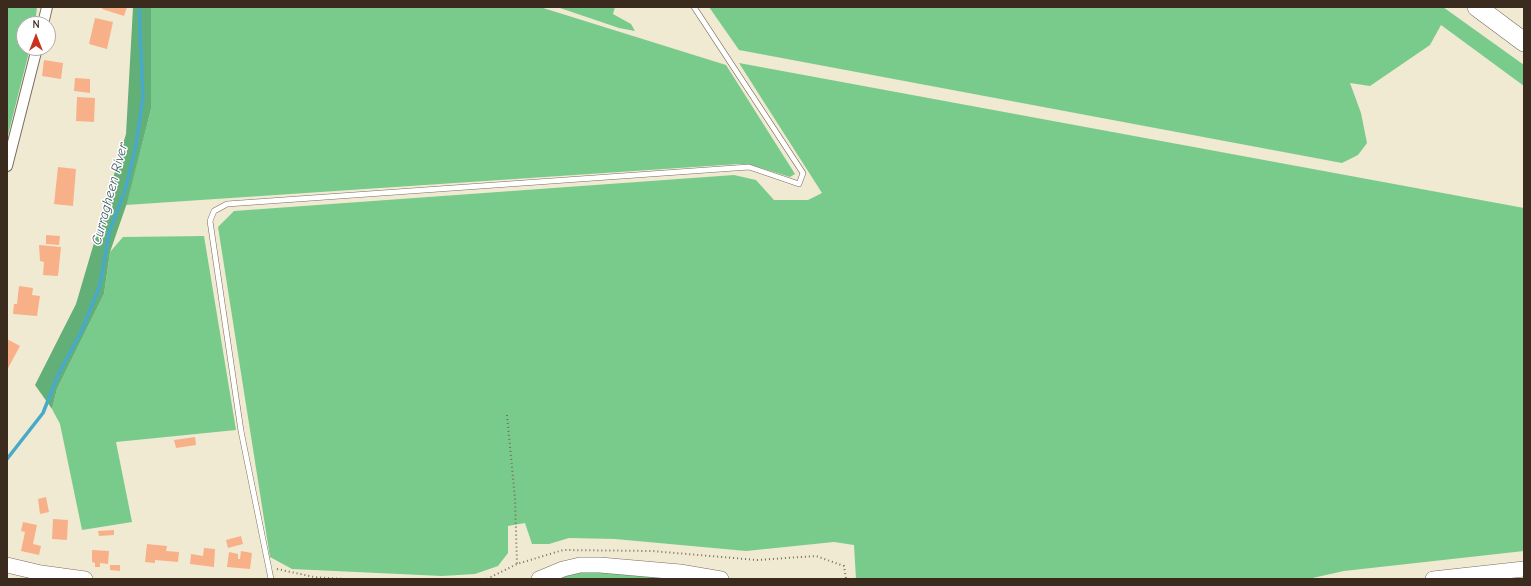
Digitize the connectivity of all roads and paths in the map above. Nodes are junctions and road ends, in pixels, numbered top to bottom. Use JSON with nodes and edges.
{"nodes":[{"id":1,"x":694,"y":7,"type":"edge"},
{"id":2,"x":1477,"y":7,"type":"edge"},
{"id":3,"x":1524,"y":42,"type":"edge"},
{"id":4,"x":35,"y":56,"type":"edge"},
{"id":5,"x":7,"y":166,"type":"edge"},
{"id":6,"x":507,"y":415,"type":"dead end"},
{"id":7,"x":269,"y":564,"type":"junction"},
{"id":8,"x":518,"y":564,"type":"dead end"},
{"id":9,"x":7,"y":565,"type":"edge"},
{"id":10,"x":1524,"y":569,"type":"edge"},
{"id":11,"x":702,"y":577,"type":"edge"},
{"id":12,"x":85,"y":579,"type":"edge"},
{"id":13,"x":271,"y":579,"type":"edge"},
{"id":14,"x":344,"y":579,"type":"edge"},
{"id":15,"x":540,"y":579,"type":"edge"},
{"id":16,"x":721,"y":579,"type":"edge"},
{"id":17,"x":1433,"y":579,"type":"edge"}],
"edges":[{"from":1,"to":7,"type":"lane"},
{"from":2,"to":3,"type":"highway"},
{"from":4,"to":5,"type":"street"},
{"from":6,"to":8,"type":"path"},
{"from":7,"to":13,"type":"lane"},
{"from":7,"to":14,"type":"path"},
{"from":9,"to":12,"type":"street"},
{"from":10,"to":17,"type":"street"},
{"from":11,"to":15,"type":"street"},
{"from":11,"to":16,"type":"street"}]}
